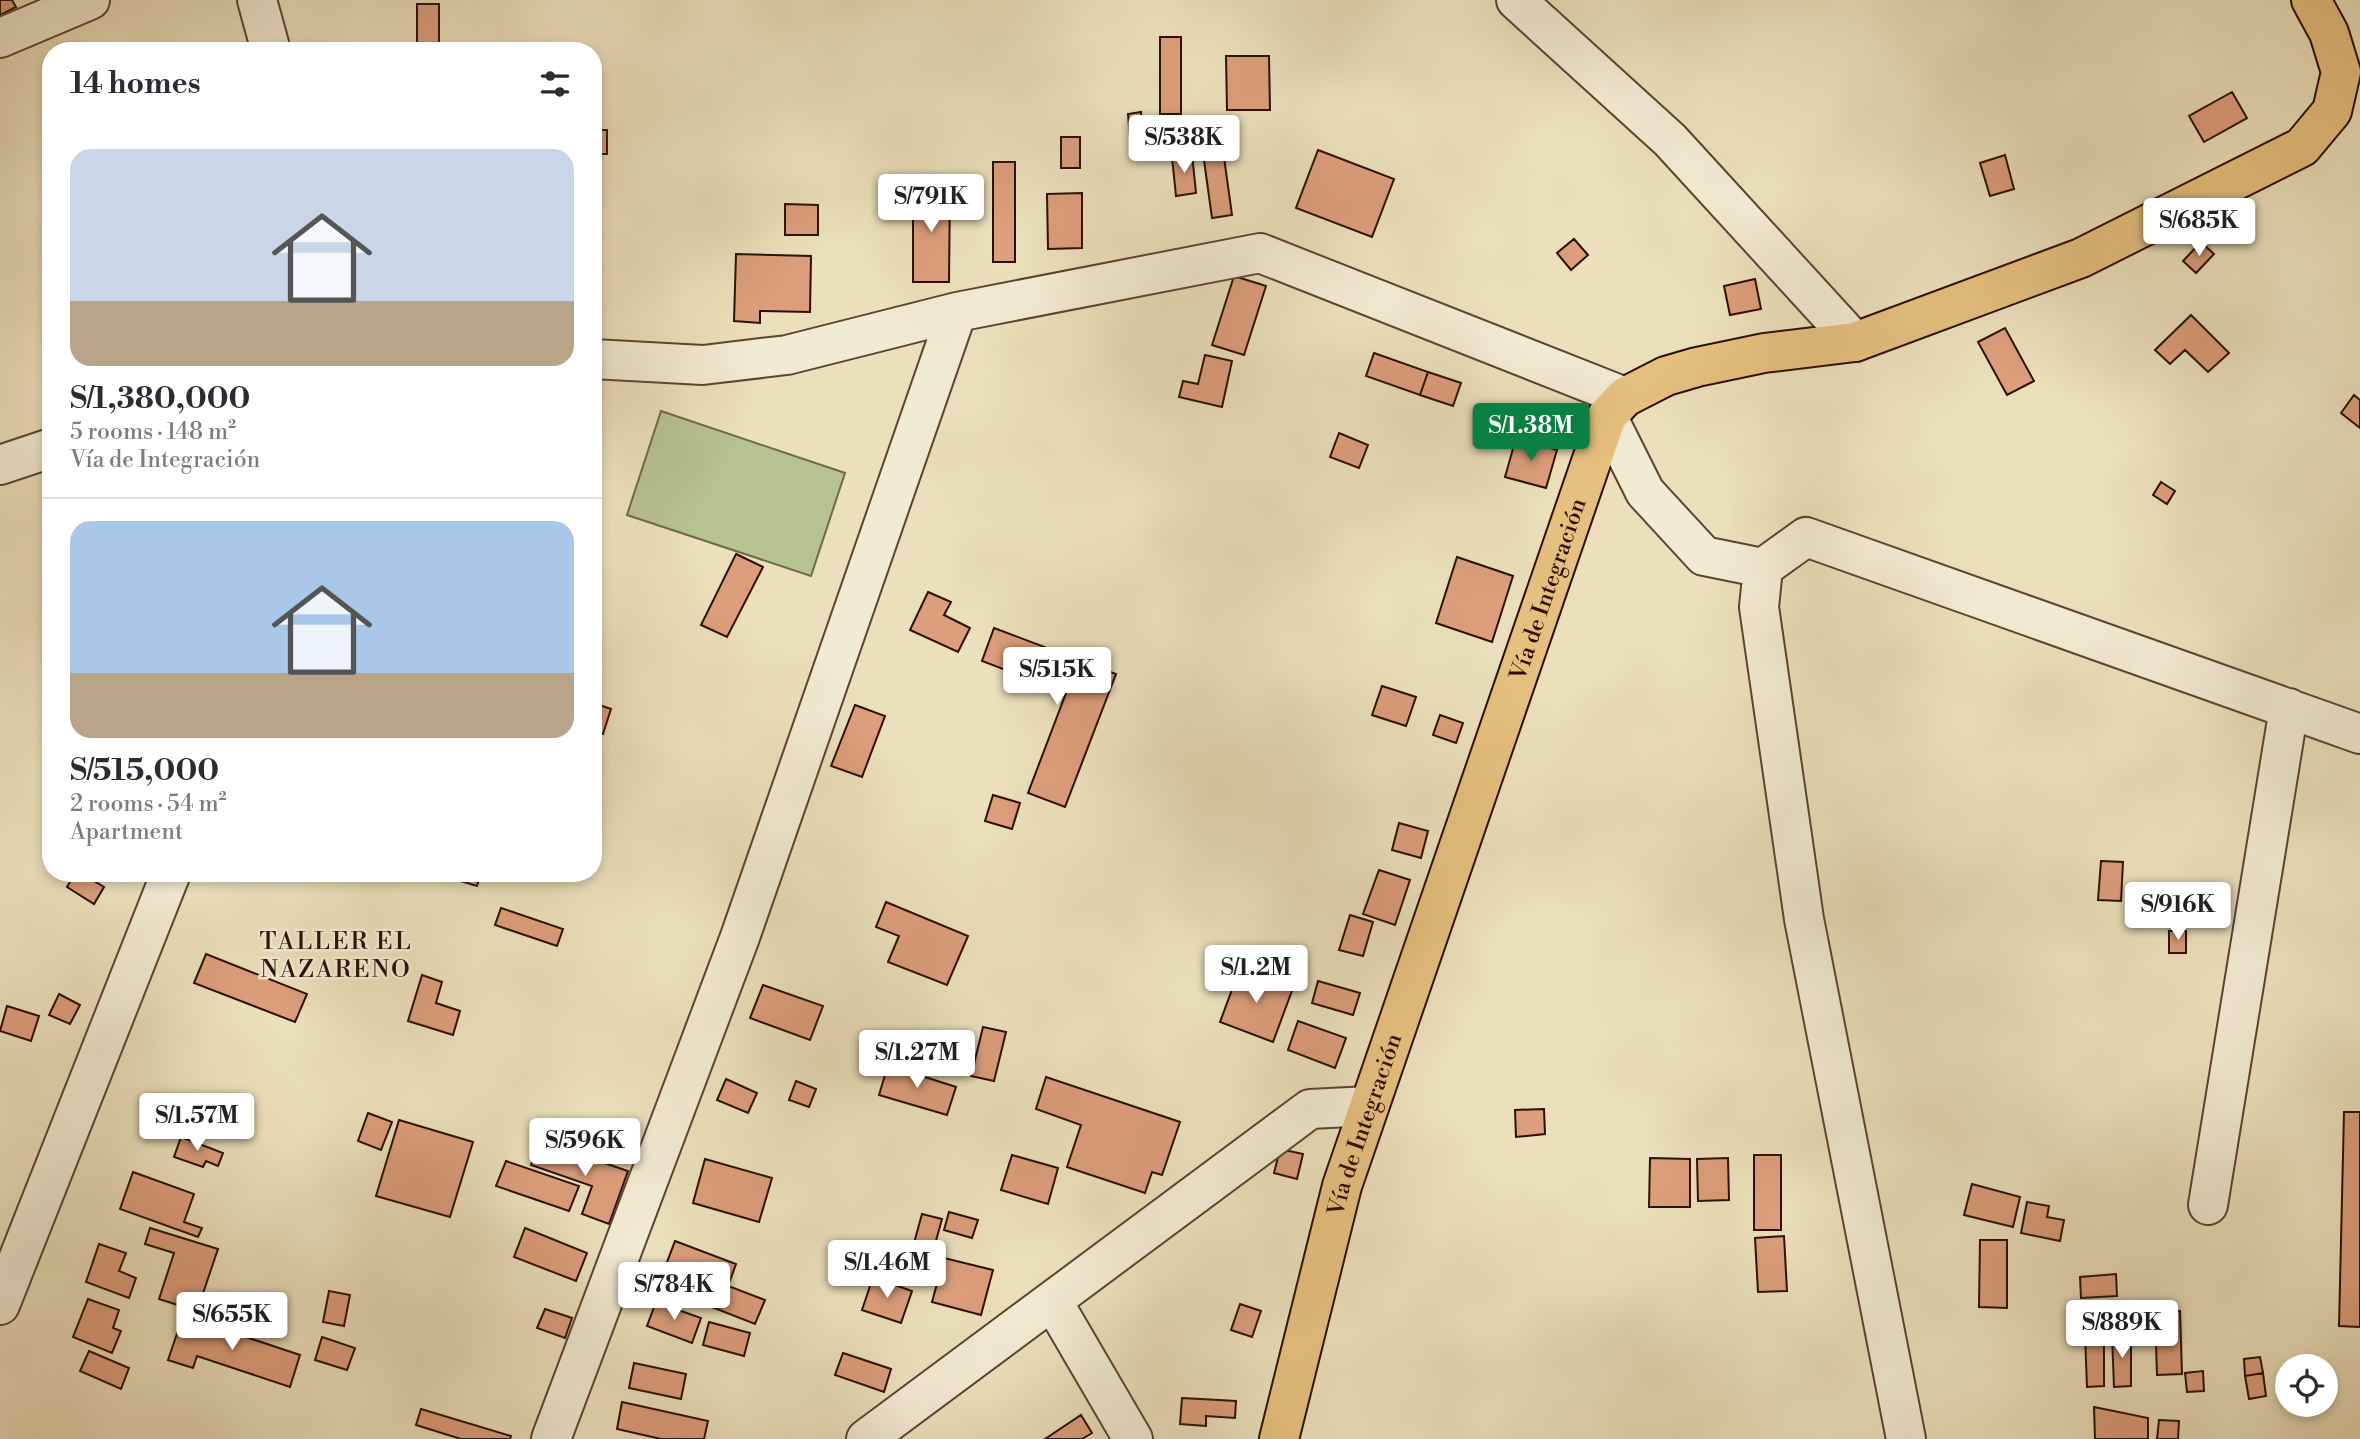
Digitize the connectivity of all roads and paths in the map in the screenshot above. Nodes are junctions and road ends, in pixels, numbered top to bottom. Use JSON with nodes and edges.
{"nodes":[{"id":1,"x":90,"y":0,"type":"edge"},
{"id":2,"x":257,"y":0,"type":"edge"},
{"id":3,"x":1516,"y":0,"type":"edge"},
{"id":4,"x":2311,"y":0,"type":"edge"},
{"id":5,"x":0,"y":38,"type":"edge"},
{"id":6,"x":269,"y":42,"type":"edge"},
{"id":7,"x":957,"y":312,"type":"junction"},
{"id":8,"x":1854,"y":342,"type":"junction"},
{"id":9,"x":602,"y":359,"type":"edge"},
{"id":10,"x":1616,"y":407,"type":"junction"},
{"id":11,"x":42,"y":451,"type":"edge"},
{"id":12,"x":0,"y":465,"type":"edge"},
{"id":13,"x":1763,"y":568,"type":"junction"},
{"id":14,"x":2289,"y":708,"type":"junction"},
{"id":15,"x":2360,"y":734,"type":"edge"},
{"id":16,"x":167,"y":882,"type":"edge"},
{"id":17,"x":1369,"y":1107,"type":"junction"},
{"id":18,"x":2208,"y":1205,"type":"dead end"},
{"id":19,"x":1053,"y":1301,"type":"junction"},
{"id":20,"x":0,"y":1305,"type":"edge"},
{"id":21,"x":551,"y":1439,"type":"edge"},
{"id":22,"x":866,"y":1439,"type":"edge"},
{"id":23,"x":1133,"y":1439,"type":"edge"},
{"id":24,"x":1279,"y":1439,"type":"edge"},
{"id":25,"x":1906,"y":1439,"type":"edge"}],
"edges":[{"from":1,"to":5,"type":"street"},
{"from":2,"to":6,"type":"street"},
{"from":3,"to":8,"type":"street"},
{"from":4,"to":8,"type":"main road"},
{"from":7,"to":9,"type":"street"},
{"from":7,"to":10,"type":"street"},
{"from":7,"to":21,"type":"street"},
{"from":8,"to":10,"type":"main road"},
{"from":10,"to":13,"type":"street"},
{"from":10,"to":17,"type":"main road","name":"Vía de Integración"},
{"from":11,"to":12,"type":"street"},
{"from":13,"to":14,"type":"street"},
{"from":13,"to":25,"type":"street"},
{"from":14,"to":15,"type":"street"},
{"from":14,"to":18,"type":"street"},
{"from":16,"to":20,"type":"street"},
{"from":17,"to":19,"type":"street"},
{"from":17,"to":24,"type":"main road","name":"Vía de Integración"},
{"from":19,"to":22,"type":"street"},
{"from":19,"to":23,"type":"street"}]}
